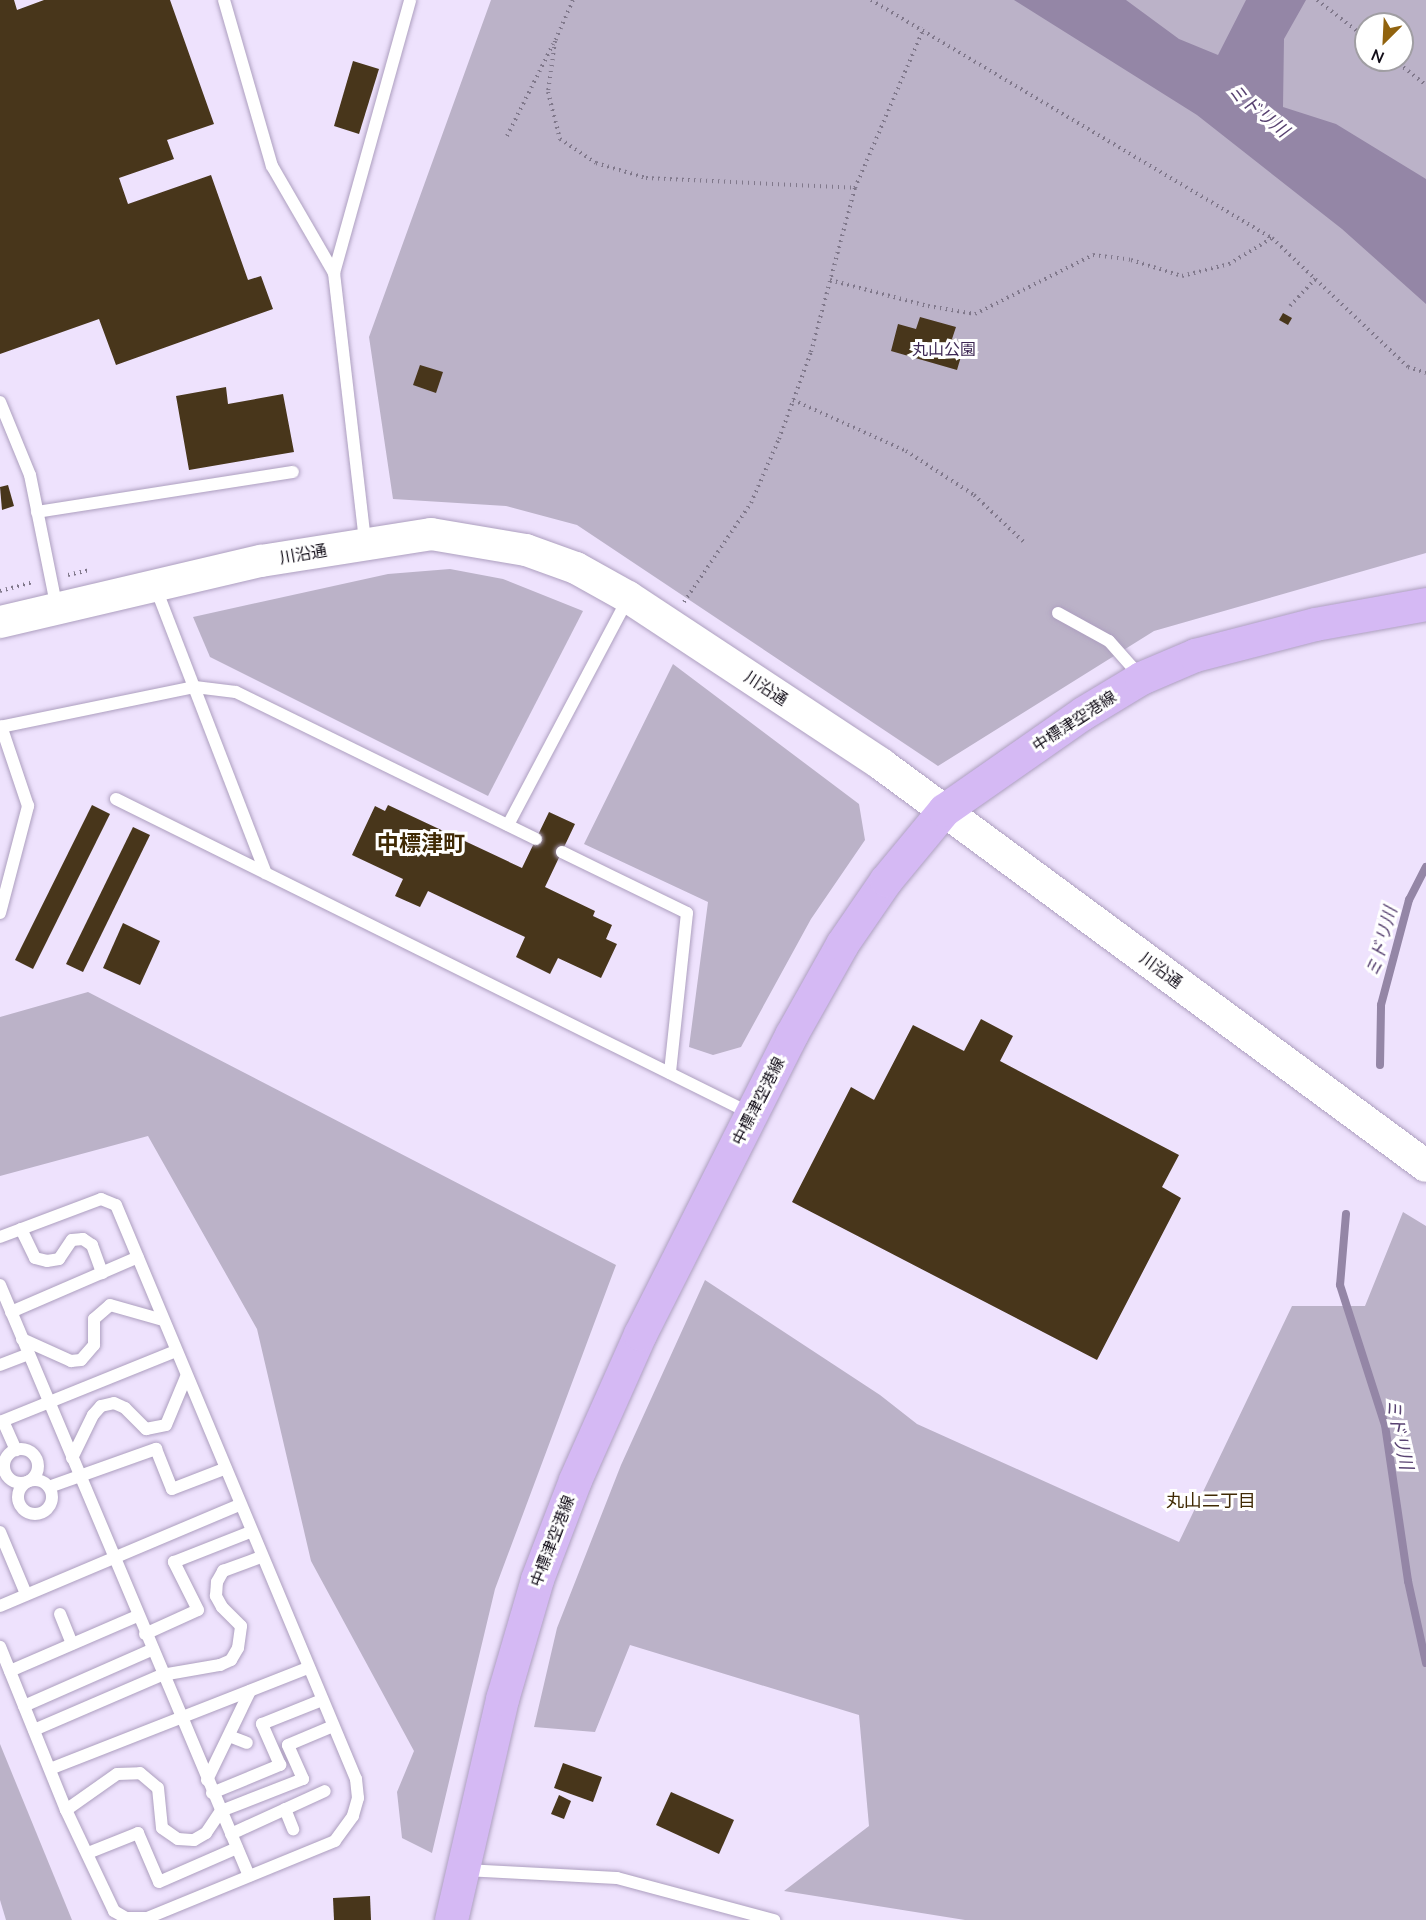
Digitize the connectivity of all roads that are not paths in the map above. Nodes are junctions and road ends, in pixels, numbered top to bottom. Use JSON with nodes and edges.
{"nodes":[{"id":1,"x":224,"y":0,"type":"edge"},
{"id":2,"x":410,"y":0,"type":"edge"},
{"id":3,"x":334,"y":273,"type":"junction"},
{"id":4,"x":0,"y":402,"type":"edge"},
{"id":5,"x":292,"y":472,"type":"dead end"},
{"id":6,"x":37,"y":512,"type":"junction"},
{"id":7,"x":365,"y":542,"type":"junction"},
{"id":8,"x":155,"y":586,"type":"junction"},
{"id":9,"x":628,"y":597,"type":"junction"},
{"id":10,"x":1426,"y":604,"type":"edge"},
{"id":11,"x":57,"y":610,"type":"junction"},
{"id":12,"x":1058,"y":613,"type":"dead end"},
{"id":13,"x":0,"y":622,"type":"edge"},
{"id":14,"x":1141,"y":678,"type":"junction"},
{"id":15,"x":195,"y":687,"type":"junction"},
{"id":16,"x":0,"y":727,"type":"edge"},
{"id":17,"x":116,"y":799,"type":"dead end"},
{"id":18,"x":944,"y":810,"type":"junction"},
{"id":19,"x":508,"y":825,"type":"junction"},
{"id":20,"x":536,"y":839,"type":"dead end"},
{"id":21,"x":562,"y":852,"type":"dead end"},
{"id":22,"x":266,"y":873,"type":"junction"},
{"id":23,"x":0,"y":913,"type":"edge"},
{"id":24,"x":670,"y":1073,"type":"junction"},
{"id":25,"x":751,"y":1113,"type":"junction"},
{"id":26,"x":1426,"y":1166,"type":"edge"},
{"id":27,"x":21,"y":1229,"type":"junction"},
{"id":28,"x":0,"y":1237,"type":"edge"},
{"id":29,"x":138,"y":1257,"type":"junction"},
{"id":30,"x":102,"y":1273,"type":"junction"},
{"id":31,"x":0,"y":1285,"type":"edge"},
{"id":32,"x":11,"y":1312,"type":"junction"},
{"id":33,"x":163,"y":1320,"type":"junction"},
{"id":34,"x":22,"y":1339,"type":"junction"},
{"id":35,"x":176,"y":1351,"type":"junction"},
{"id":36,"x":28,"y":1354,"type":"junction"},
{"id":37,"x":0,"y":1365,"type":"edge"},
{"id":38,"x":186,"y":1377,"type":"junction"},
{"id":39,"x":49,"y":1403,"type":"junction"},
{"id":40,"x":2,"y":1422,"type":"edge"},
{"id":41,"x":16,"y":1450,"type":"junction"},
{"id":42,"x":72,"y":1458,"type":"junction"},
{"id":43,"x":224,"y":1469,"type":"junction"},
{"id":44,"x":80,"y":1478,"type":"junction"},
{"id":45,"x":27,"y":1482,"type":"junction"},
{"id":46,"x":49,"y":1487,"type":"junction"},
{"id":47,"x":238,"y":1505,"type":"junction"},
{"id":48,"x":0,"y":1532,"type":"edge"},
{"id":49,"x":250,"y":1532,"type":"junction"},
{"id":50,"x":261,"y":1557,"type":"junction"},
{"id":51,"x":113,"y":1558,"type":"junction"},
{"id":52,"x":26,"y":1594,"type":"junction"},
{"id":53,"x":0,"y":1606,"type":"edge"},
{"id":54,"x":60,"y":1614,"type":"dead end"},
{"id":55,"x":137,"y":1616,"type":"junction"},
{"id":56,"x":145,"y":1634,"type":"junction"},
{"id":57,"x":72,"y":1644,"type":"junction"},
{"id":58,"x":0,"y":1647,"type":"edge"},
{"id":59,"x":151,"y":1650,"type":"junction"},
{"id":60,"x":308,"y":1668,"type":"junction"},
{"id":61,"x":10,"y":1671,"type":"junction"},
{"id":62,"x":162,"y":1675,"type":"junction"},
{"id":63,"x":249,"y":1691,"type":"junction"},
{"id":64,"x":322,"y":1700,"type":"junction"},
{"id":65,"x":24,"y":1706,"type":"junction"},
{"id":66,"x":179,"y":1717,"type":"junction"},
{"id":67,"x":333,"y":1726,"type":"junction"},
{"id":68,"x":34,"y":1730,"type":"junction"},
{"id":69,"x":229,"y":1736,"type":"junction"},
{"id":70,"x":246,"y":1743,"type":"dead end"},
{"id":71,"x":50,"y":1769,"type":"junction"},
{"id":72,"x":207,"y":1780,"type":"junction"},
{"id":73,"x":325,"y":1791,"type":"dead end"},
{"id":74,"x":212,"y":1793,"type":"junction"},
{"id":75,"x":285,"y":1809,"type":"junction"},
{"id":76,"x":66,"y":1810,"type":"junction"},
{"id":77,"x":221,"y":1811,"type":"junction"},
{"id":78,"x":292,"y":1829,"type":"dead end"},
{"id":79,"x":231,"y":1834,"type":"junction"},
{"id":80,"x":237,"y":1848,"type":"junction"},
{"id":81,"x":88,"y":1853,"type":"junction"},
{"id":82,"x":461,"y":1869,"type":"junction"},
{"id":83,"x":249,"y":1876,"type":"junction"},
{"id":84,"x":450,"y":1920,"type":"edge"},
{"id":85,"x":774,"y":1920,"type":"edge"}],
"edges":[{"from":1,"to":3,"type":"lane"},
{"from":2,"to":3,"type":"lane"},
{"from":3,"to":7,"type":"lane"},
{"from":4,"to":6,"type":"lane"},
{"from":5,"to":6,"type":"lane"},
{"from":6,"to":11,"type":"lane"},
{"from":7,"to":8,"type":"street","name":"川沿通"},
{"from":7,"to":9,"type":"street","name":"川沿通"},
{"from":8,"to":11,"type":"street","name":"川沿通"},
{"from":8,"to":15,"type":"lane"},
{"from":9,"to":18,"type":"street","name":"川沿通"},
{"from":9,"to":19,"type":"lane"},
{"from":10,"to":14,"type":"main road","name":"中標津空港線"},
{"from":11,"to":13,"type":"street","name":"川沿通"},
{"from":12,"to":14,"type":"lane"},
{"from":14,"to":18,"type":"main road","name":"中標津空港線"},
{"from":15,"to":16,"type":"lane"},
{"from":15,"to":19,"type":"lane"},
{"from":15,"to":22,"type":"lane"},
{"from":16,"to":23,"type":"lane"},
{"from":17,"to":22,"type":"lane"},
{"from":18,"to":25,"type":"main road","name":"中標津空港線"},
{"from":18,"to":26,"type":"street","name":"川沿通"},
{"from":19,"to":20,"type":"lane"},
{"from":21,"to":24,"type":"lane"},
{"from":22,"to":24,"type":"lane"},
{"from":24,"to":25,"type":"lane"},
{"from":25,"to":82,"type":"main road","name":"中標津空港線"},
{"from":27,"to":28,"type":"lane"},
{"from":27,"to":29,"type":"lane"},
{"from":27,"to":30,"type":"lane"},
{"from":29,"to":30,"type":"lane"},
{"from":29,"to":33,"type":"lane"},
{"from":30,"to":32,"type":"lane"},
{"from":31,"to":32,"type":"lane"},
{"from":32,"to":34,"type":"lane"},
{"from":33,"to":34,"type":"lane"},
{"from":33,"to":35,"type":"lane"},
{"from":34,"to":36,"type":"lane"},
{"from":35,"to":38,"type":"lane"},
{"from":35,"to":39,"type":"lane"},
{"from":36,"to":37,"type":"lane"},
{"from":36,"to":39,"type":"lane"},
{"from":38,"to":42,"type":"lane"},
{"from":38,"to":43,"type":"lane"},
{"from":39,"to":40,"type":"lane"},
{"from":39,"to":42,"type":"lane"},
{"from":40,"to":41,"type":"lane"},
{"from":41,"to":45,"type":"lane"},
{"from":41,"to":45,"type":"lane"},
{"from":42,"to":44,"type":"lane"},
{"from":43,"to":44,"type":"lane"},
{"from":43,"to":47,"type":"lane"},
{"from":44,"to":46,"type":"lane"},
{"from":44,"to":51,"type":"lane"},
{"from":45,"to":46,"type":"lane"},
{"from":45,"to":46,"type":"lane"},
{"from":47,"to":49,"type":"lane"},
{"from":47,"to":51,"type":"lane"},
{"from":48,"to":52,"type":"lane"},
{"from":49,"to":50,"type":"lane"},
{"from":49,"to":56,"type":"lane"},
{"from":50,"to":60,"type":"lane"},
{"from":50,"to":62,"type":"lane"},
{"from":51,"to":52,"type":"lane"},
{"from":51,"to":55,"type":"lane"},
{"from":52,"to":53,"type":"lane"},
{"from":54,"to":57,"type":"lane"},
{"from":55,"to":56,"type":"lane"},
{"from":55,"to":57,"type":"lane"},
{"from":56,"to":59,"type":"lane"},
{"from":57,"to":61,"type":"lane"},
{"from":58,"to":61,"type":"lane"},
{"from":59,"to":62,"type":"lane"},
{"from":59,"to":65,"type":"lane"},
{"from":60,"to":63,"type":"lane"},
{"from":60,"to":64,"type":"lane"},
{"from":61,"to":65,"type":"lane"},
{"from":62,"to":66,"type":"lane"},
{"from":62,"to":68,"type":"lane"},
{"from":63,"to":66,"type":"lane"},
{"from":63,"to":69,"type":"lane"},
{"from":64,"to":67,"type":"lane"},
{"from":64,"to":74,"type":"lane"},
{"from":65,"to":68,"type":"lane"},
{"from":66,"to":71,"type":"lane"},
{"from":66,"to":72,"type":"lane"},
{"from":67,"to":77,"type":"lane"},
{"from":67,"to":83,"type":"lane"},
{"from":68,"to":71,"type":"lane"},
{"from":69,"to":70,"type":"lane"},
{"from":69,"to":72,"type":"lane"},
{"from":71,"to":76,"type":"lane"},
{"from":72,"to":74,"type":"lane"},
{"from":73,"to":75,"type":"lane"},
{"from":74,"to":77,"type":"lane"},
{"from":75,"to":78,"type":"lane"},
{"from":75,"to":79,"type":"lane"},
{"from":76,"to":77,"type":"lane"},
{"from":76,"to":81,"type":"lane"},
{"from":77,"to":79,"type":"lane"},
{"from":79,"to":80,"type":"lane"},
{"from":80,"to":81,"type":"lane"},
{"from":80,"to":83,"type":"lane"},
{"from":81,"to":83,"type":"lane"},
{"from":82,"to":84,"type":"main road","name":"中標津空港線"},
{"from":82,"to":85,"type":"lane"}]}
